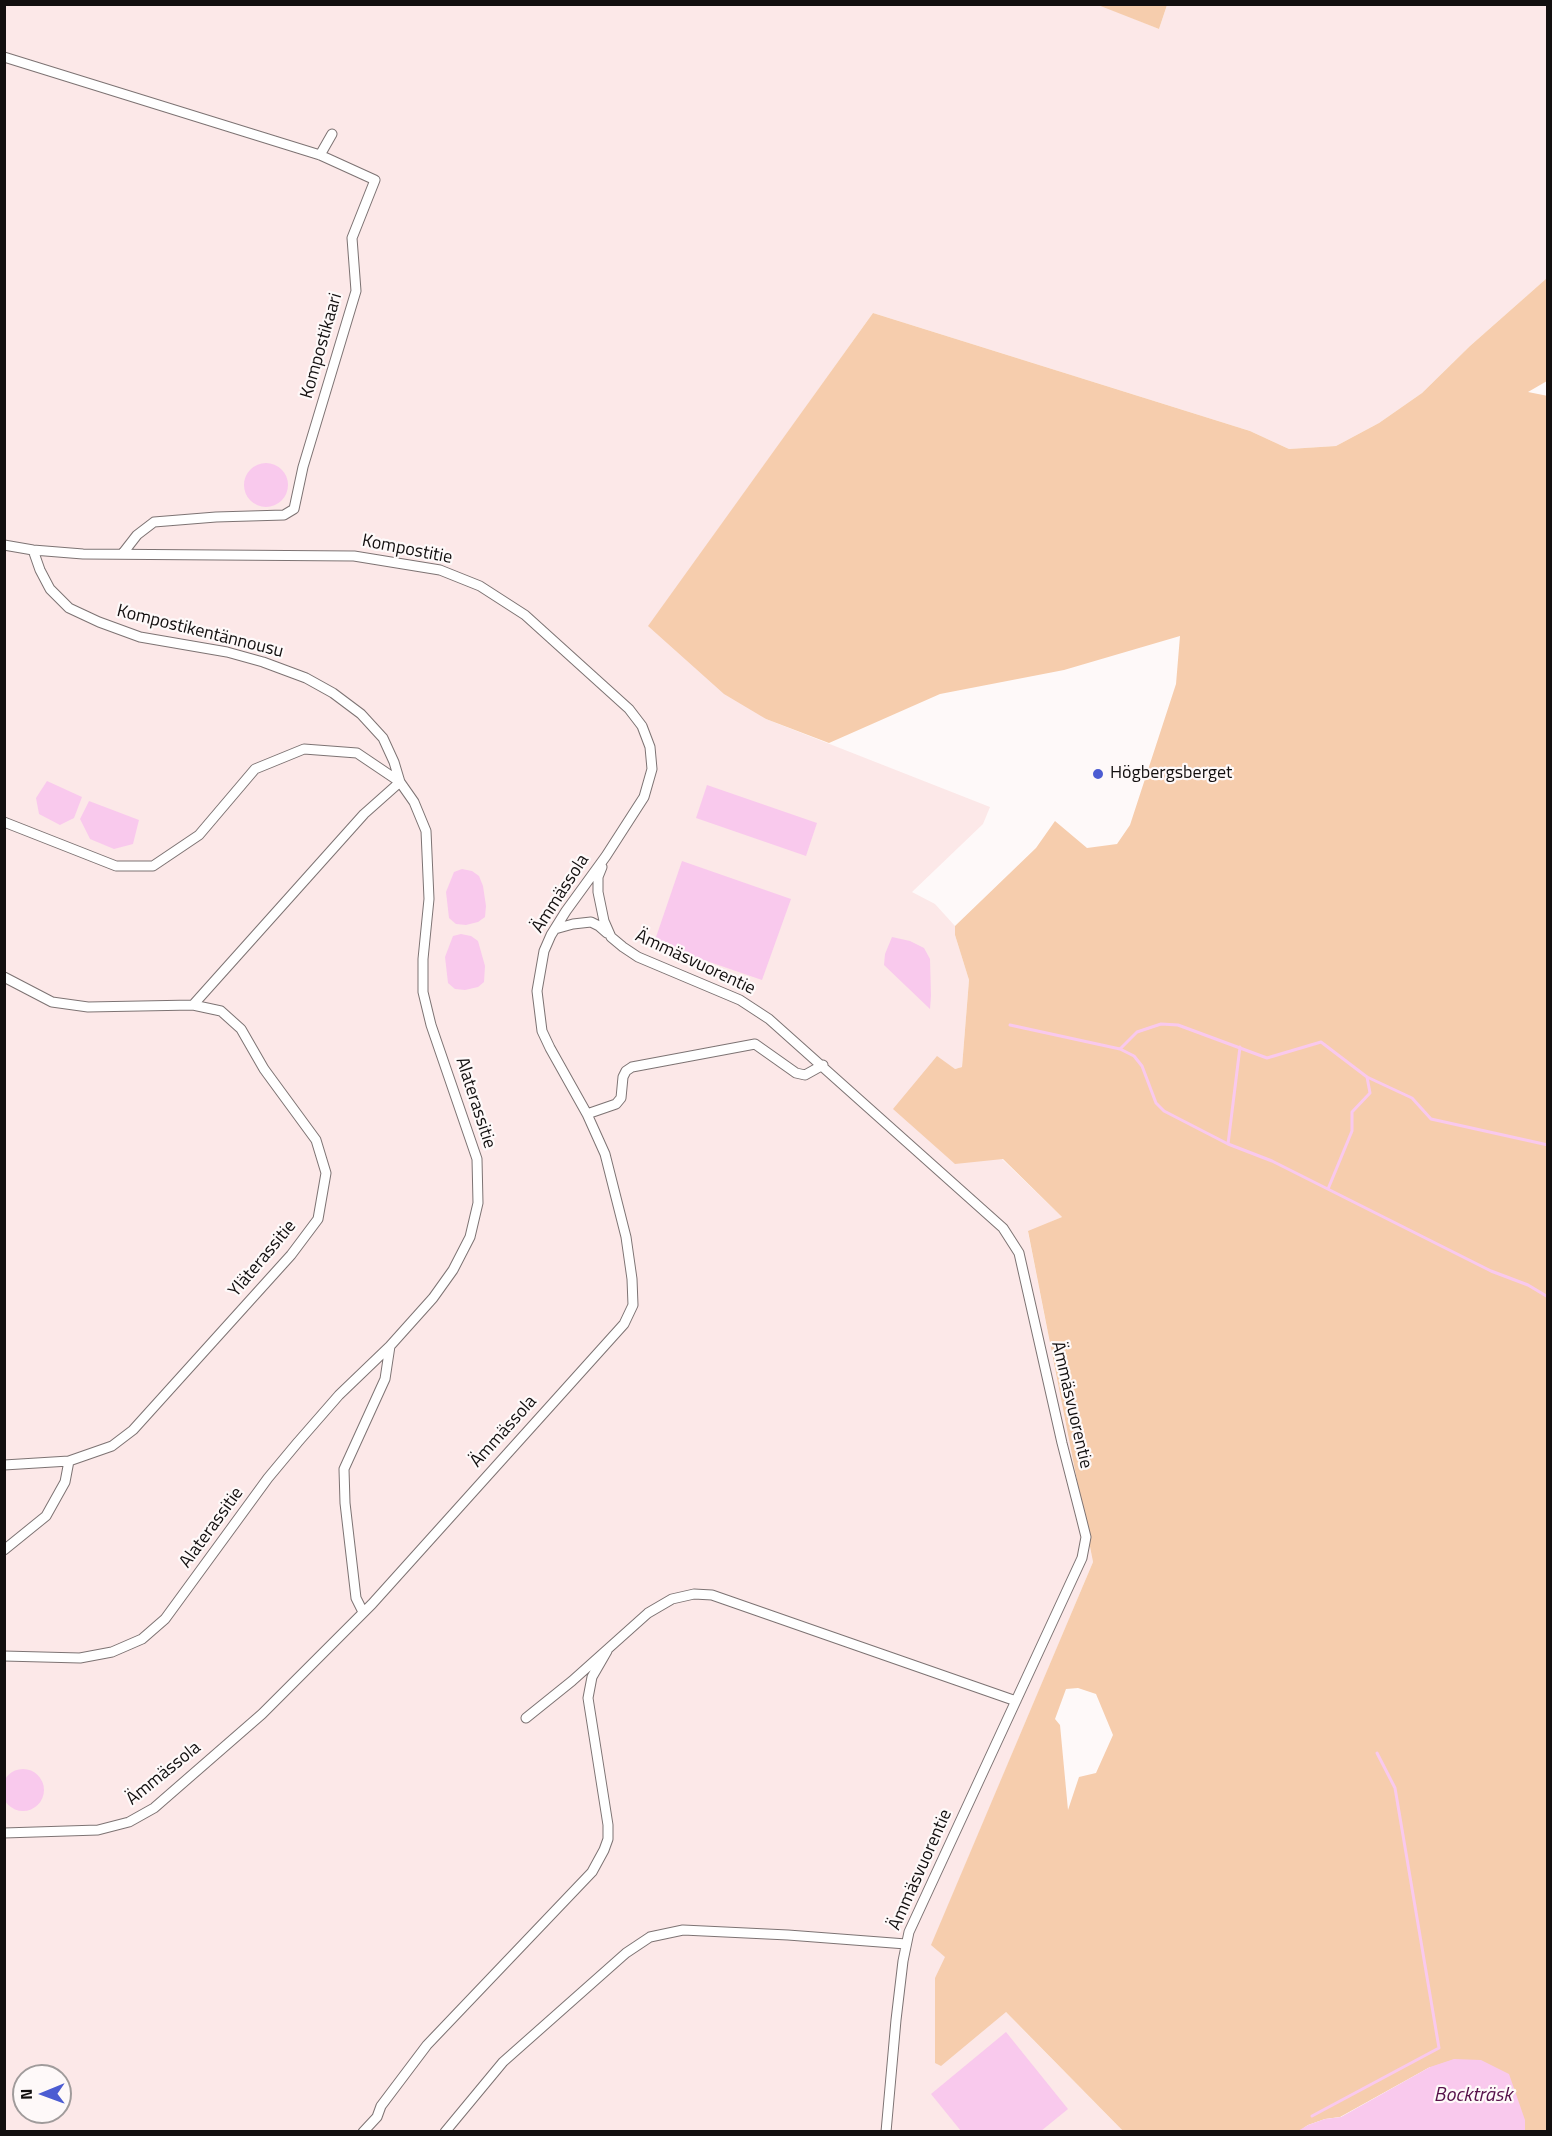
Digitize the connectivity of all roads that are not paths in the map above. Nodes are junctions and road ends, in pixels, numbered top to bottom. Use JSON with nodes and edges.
{"nodes":[{"id":1,"x":4,"y":57,"type":"edge"},
{"id":2,"x":332,"y":134,"type":"dead end"},
{"id":3,"x":320,"y":155,"type":"junction"},
{"id":4,"x":4,"y":545,"type":"edge"},
{"id":5,"x":33,"y":550,"type":"junction"},
{"id":6,"x":123,"y":553,"type":"junction"},
{"id":7,"x":400,"y":782,"type":"junction"},
{"id":8,"x":4,"y":822,"type":"edge"},
{"id":9,"x":606,"y":856,"type":"junction"},
{"id":10,"x":555,"y":928,"type":"junction"},
{"id":11,"x":611,"y":937,"type":"junction"},
{"id":12,"x":4,"y":977,"type":"edge"},
{"id":13,"x":193,"y":1005,"type":"junction"},
{"id":14,"x":823,"y":1065,"type":"junction"},
{"id":15,"x":587,"y":1114,"type":"junction"},
{"id":16,"x":390,"y":1346,"type":"junction"},
{"id":17,"x":69,"y":1461,"type":"junction"},
{"id":18,"x":4,"y":1465,"type":"edge"},
{"id":19,"x":4,"y":1550,"type":"edge"},
{"id":20,"x":363,"y":1612,"type":"junction"},
{"id":21,"x":607,"y":1651,"type":"junction"},
{"id":22,"x":4,"y":1656,"type":"edge"},
{"id":23,"x":1016,"y":1701,"type":"junction"},
{"id":24,"x":526,"y":1718,"type":"dead end"},
{"id":25,"x":4,"y":1833,"type":"edge"},
{"id":26,"x":906,"y":1944,"type":"junction"},
{"id":27,"x":363,"y":2132,"type":"edge"},
{"id":28,"x":445,"y":2132,"type":"edge"},
{"id":29,"x":886,"y":2132,"type":"edge"}],
"edges":[{"from":1,"to":3,"type":"street","name":"Kompostikaari"},
{"from":2,"to":3,"type":"street"},
{"from":3,"to":6,"type":"street","name":"Kompostikaari"},
{"from":4,"to":5,"type":"street","name":"Kompostitie"},
{"from":5,"to":6,"type":"street","name":"Kompostitie"},
{"from":5,"to":7,"type":"street","name":"Kompostikentännousu"},
{"from":6,"to":9,"type":"street","name":"Kompostitie"},
{"from":7,"to":8,"type":"street","name":"Alaterassitie"},
{"from":7,"to":13,"type":"street"},
{"from":7,"to":16,"type":"street","name":"Alaterassitie"},
{"from":9,"to":10,"type":"street","name":"Ämmässola"},
{"from":9,"to":11,"type":"street","name":"Ämmäsvuorentie"},
{"from":10,"to":11,"type":"street"},
{"from":10,"to":15,"type":"street","name":"Ämmässola"},
{"from":11,"to":14,"type":"street","name":"Ämmäsvuorentie"},
{"from":12,"to":13,"type":"street","name":"Yläterassitie"},
{"from":13,"to":17,"type":"street","name":"Yläterassitie"},
{"from":14,"to":15,"type":"street"},
{"from":14,"to":23,"type":"street","name":"Ämmäsvuorentie"},
{"from":15,"to":20,"type":"street","name":"Ämmässola"},
{"from":16,"to":20,"type":"street"},
{"from":16,"to":22,"type":"street","name":"Alaterassitie"},
{"from":17,"to":18,"type":"street","name":"Yläterassitie"},
{"from":17,"to":19,"type":"street"},
{"from":20,"to":25,"type":"street","name":"Ämmässola"},
{"from":21,"to":23,"type":"street"},
{"from":21,"to":24,"type":"street"},
{"from":21,"to":27,"type":"street"},
{"from":23,"to":26,"type":"street","name":"Ämmäsvuorentie"},
{"from":26,"to":28,"type":"street"},
{"from":26,"to":29,"type":"street","name":"Ämmäsvuorentie"}]}
